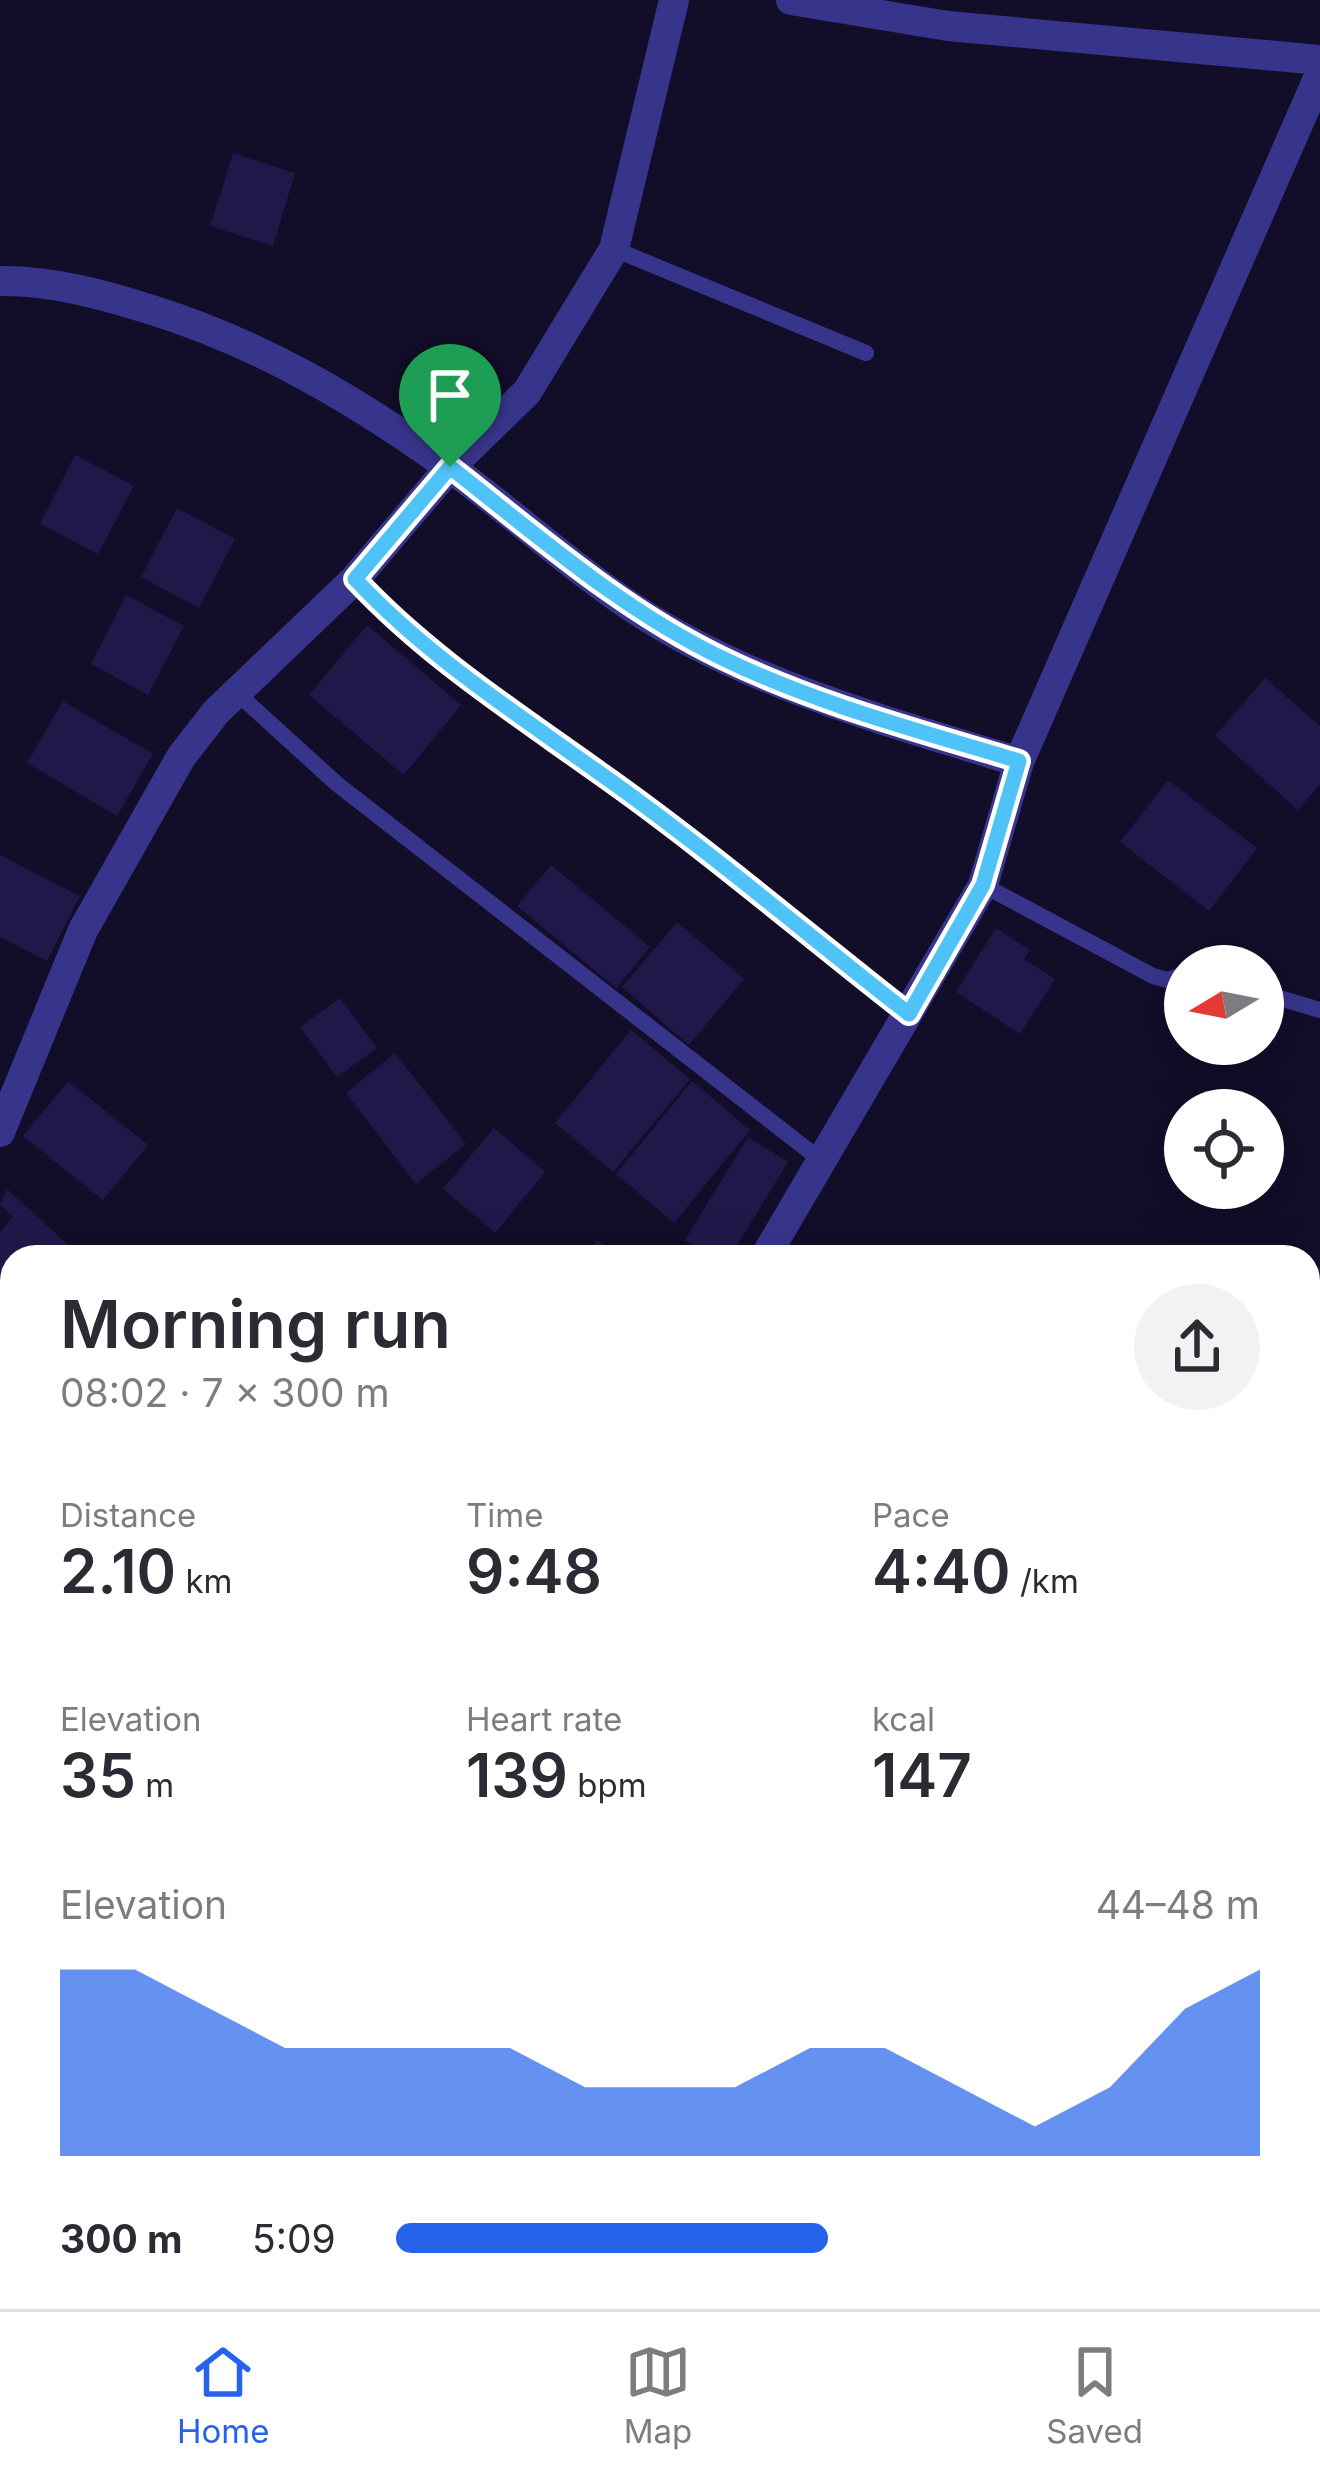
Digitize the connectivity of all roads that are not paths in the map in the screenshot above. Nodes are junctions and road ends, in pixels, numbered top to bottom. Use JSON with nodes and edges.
{"nodes":[{"id":1,"x":674,"y":0,"type":"edge"},
{"id":2,"x":791,"y":0,"type":"edge"},
{"id":3,"x":1320,"y":61,"type":"edge"},
{"id":4,"x":1320,"y":74,"type":"edge"},
{"id":5,"x":614,"y":249,"type":"junction"},
{"id":6,"x":0,"y":280,"type":"edge"},
{"id":7,"x":866,"y":353,"type":"dead end"},
{"id":8,"x":450,"y":467,"type":"junction"},
{"id":9,"x":355,"y":579,"type":"junction"},
{"id":10,"x":238,"y":693,"type":"junction"},
{"id":11,"x":1019,"y":761,"type":"junction"},
{"id":12,"x":983,"y":885,"type":"junction"},
{"id":13,"x":1164,"y":979,"type":"edge"},
{"id":14,"x":1284,"y":999,"type":"edge"},
{"id":15,"x":1320,"y":1010,"type":"edge"},
{"id":16,"x":909,"y":1014,"type":"junction"},
{"id":17,"x":0,"y":1132,"type":"edge"},
{"id":18,"x":822,"y":1161,"type":"junction"},
{"id":19,"x":772,"y":1245,"type":"edge"}],
"edges":[{"from":1,"to":5,"type":"street"},
{"from":2,"to":3,"type":"street"},
{"from":4,"to":11,"type":"street"},
{"from":5,"to":7,"type":"lane"},
{"from":5,"to":8,"type":"street"},
{"from":6,"to":8,"type":"street"},
{"from":8,"to":9,"type":"street"},
{"from":8,"to":11,"type":"street"},
{"from":9,"to":10,"type":"street"},
{"from":9,"to":16,"type":"lane"},
{"from":10,"to":17,"type":"street"},
{"from":10,"to":18,"type":"lane"},
{"from":11,"to":12,"type":"street"},
{"from":12,"to":13,"type":"lane"},
{"from":12,"to":16,"type":"street"},
{"from":14,"to":15,"type":"lane"},
{"from":16,"to":18,"type":"street"},
{"from":18,"to":19,"type":"street"}]}
